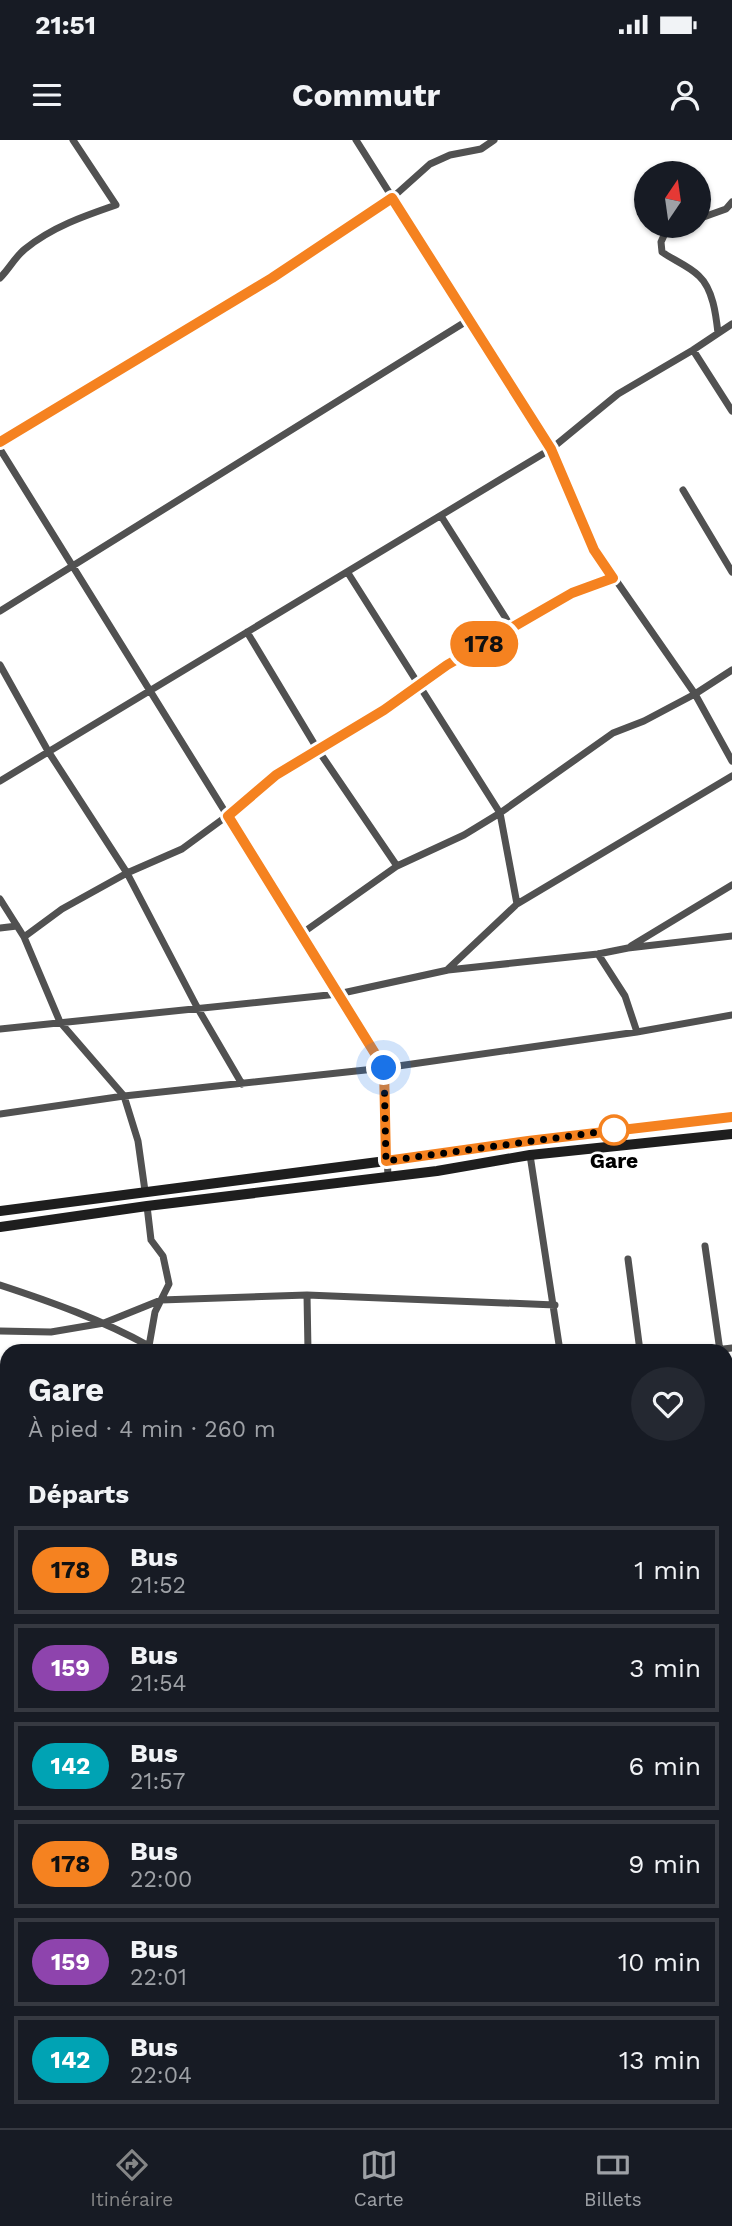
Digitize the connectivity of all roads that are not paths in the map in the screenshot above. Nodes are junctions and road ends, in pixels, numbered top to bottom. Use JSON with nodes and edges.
{"nodes":[{"id":1,"x":74,"y":140,"type":"edge"},
{"id":2,"x":356,"y":140,"type":"edge"},
{"id":3,"x":494,"y":140,"type":"edge"},
{"id":4,"x":392,"y":198,"type":"junction"},
{"id":5,"x":732,"y":202,"type":"edge"},
{"id":6,"x":711,"y":214,"type":"edge"},
{"id":7,"x":663,"y":238,"type":"edge"},
{"id":8,"x":0,"y":278,"type":"edge"},
{"id":9,"x":470,"y":319,"type":"junction"},
{"id":10,"x":732,"y":324,"type":"edge"},
{"id":11,"x":718,"y":332,"type":"junction"},
{"id":12,"x":693,"y":350,"type":"junction"},
{"id":13,"x":732,"y":411,"type":"edge"},
{"id":14,"x":0,"y":442,"type":"edge"},
{"id":15,"x":0,"y":449,"type":"edge"},
{"id":16,"x":551,"y":449,"type":"junction"},
{"id":17,"x":683,"y":489,"type":"dead end"},
{"id":18,"x":441,"y":516,"type":"junction"},
{"id":19,"x":71,"y":565,"type":"junction"},
{"id":20,"x":732,"y":572,"type":"edge"},
{"id":21,"x":348,"y":573,"type":"junction"},
{"id":22,"x":613,"y":578,"type":"junction"},
{"id":23,"x":0,"y":611,"type":"edge"},
{"id":24,"x":512,"y":628,"type":"junction"},
{"id":25,"x":247,"y":632,"type":"junction"},
{"id":26,"x":0,"y":665,"type":"edge"},
{"id":27,"x":732,"y":670,"type":"edge"},
{"id":28,"x":418,"y":685,"type":"junction"},
{"id":29,"x":148,"y":691,"type":"junction"},
{"id":30,"x":695,"y":694,"type":"junction"},
{"id":31,"x":318,"y":750,"type":"junction"},
{"id":32,"x":48,"y":751,"type":"junction"},
{"id":33,"x":732,"y":761,"type":"edge"},
{"id":34,"x":732,"y":776,"type":"edge"},
{"id":35,"x":0,"y":781,"type":"edge"},
{"id":36,"x":500,"y":813,"type":"junction"},
{"id":37,"x":228,"y":816,"type":"junction"},
{"id":38,"x":397,"y":866,"type":"junction"},
{"id":39,"x":127,"y":873,"type":"junction"},
{"id":40,"x":732,"y":885,"type":"edge"},
{"id":41,"x":0,"y":899,"type":"edge"},
{"id":42,"x":517,"y":904,"type":"junction"},
{"id":43,"x":17,"y":926,"type":"junction"},
{"id":44,"x":0,"y":928,"type":"edge"},
{"id":45,"x":301,"y":934,"type":"junction"},
{"id":46,"x":732,"y":936,"type":"edge"},
{"id":47,"x":24,"y":937,"type":"junction"},
{"id":48,"x":628,"y":948,"type":"junction"},
{"id":49,"x":598,"y":954,"type":"junction"},
{"id":50,"x":448,"y":970,"type":"junction"},
{"id":51,"x":338,"y":994,"type":"junction"},
{"id":52,"x":197,"y":1007,"type":"junction"},
{"id":53,"x":732,"y":1015,"type":"edge"},
{"id":54,"x":60,"y":1022,"type":"junction"},
{"id":55,"x":0,"y":1029,"type":"edge"},
{"id":56,"x":637,"y":1032,"type":"junction"},
{"id":57,"x":384,"y":1068,"type":"junction"},
{"id":58,"x":242,"y":1084,"type":"junction"},
{"id":59,"x":124,"y":1096,"type":"junction"},
{"id":60,"x":0,"y":1114,"type":"edge"},
{"id":61,"x":732,"y":1116,"type":"edge"},
{"id":62,"x":732,"y":1134,"type":"edge"},
{"id":63,"x":528,"y":1141,"type":"junction"},
{"id":64,"x":530,"y":1156,"type":"junction"},
{"id":65,"x":386,"y":1161,"type":"junction"},
{"id":66,"x":388,"y":1178,"type":"junction"},
{"id":67,"x":145,"y":1191,"type":"junction"},
{"id":68,"x":147,"y":1206,"type":"junction"},
{"id":69,"x":0,"y":1211,"type":"edge"},
{"id":70,"x":0,"y":1227,"type":"edge"},
{"id":71,"x":705,"y":1246,"type":"dead end"},
{"id":72,"x":628,"y":1259,"type":"dead end"},
{"id":73,"x":0,"y":1285,"type":"edge"},
{"id":74,"x":307,"y":1295,"type":"junction"},
{"id":75,"x":162,"y":1300,"type":"junction"},
{"id":76,"x":555,"y":1305,"type":"junction"},
{"id":77,"x":104,"y":1323,"type":"junction"},
{"id":78,"x":0,"y":1331,"type":"edge"},
{"id":79,"x":141,"y":1344,"type":"edge"},
{"id":80,"x":151,"y":1344,"type":"edge"},
{"id":81,"x":308,"y":1344,"type":"edge"},
{"id":82,"x":559,"y":1344,"type":"edge"},
{"id":83,"x":639,"y":1344,"type":"edge"},
{"id":84,"x":719,"y":1344,"type":"edge"}],
"edges":[{"from":1,"to":8,"type":"street"},
{"from":2,"to":4,"type":"street"},
{"from":3,"to":4,"type":"street"},
{"from":4,"to":9,"type":"street"},
{"from":4,"to":14,"type":"street"},
{"from":5,"to":6,"type":"street"},
{"from":7,"to":11,"type":"street"},
{"from":9,"to":16,"type":"street"},
{"from":9,"to":19,"type":"street"},
{"from":10,"to":11,"type":"street"},
{"from":11,"to":12,"type":"street"},
{"from":12,"to":13,"type":"street"},
{"from":12,"to":16,"type":"street"},
{"from":15,"to":19,"type":"street"},
{"from":16,"to":18,"type":"street"},
{"from":16,"to":22,"type":"street"},
{"from":17,"to":20,"type":"street"},
{"from":18,"to":21,"type":"street"},
{"from":18,"to":24,"type":"street"},
{"from":19,"to":23,"type":"street"},
{"from":19,"to":29,"type":"street"},
{"from":21,"to":25,"type":"street"},
{"from":21,"to":28,"type":"street"},
{"from":22,"to":24,"type":"street"},
{"from":22,"to":30,"type":"street"},
{"from":24,"to":28,"type":"street"},
{"from":25,"to":29,"type":"street"},
{"from":25,"to":31,"type":"street"},
{"from":26,"to":32,"type":"street"},
{"from":27,"to":30,"type":"street"},
{"from":28,"to":31,"type":"street"},
{"from":28,"to":36,"type":"street"},
{"from":29,"to":32,"type":"street"},
{"from":29,"to":37,"type":"street"},
{"from":30,"to":33,"type":"street"},
{"from":30,"to":36,"type":"street"},
{"from":31,"to":37,"type":"street"},
{"from":31,"to":38,"type":"street"},
{"from":32,"to":35,"type":"street"},
{"from":32,"to":39,"type":"street"},
{"from":34,"to":42,"type":"street"},
{"from":36,"to":38,"type":"street"},
{"from":36,"to":42,"type":"street"},
{"from":37,"to":39,"type":"street"},
{"from":37,"to":45,"type":"street"},
{"from":38,"to":45,"type":"street"},
{"from":39,"to":47,"type":"street"},
{"from":39,"to":52,"type":"street"},
{"from":40,"to":48,"type":"street"},
{"from":41,"to":43,"type":"street"},
{"from":42,"to":50,"type":"street"},
{"from":43,"to":44,"type":"street"},
{"from":43,"to":47,"type":"street"},
{"from":45,"to":51,"type":"street"},
{"from":46,"to":48,"type":"street"},
{"from":47,"to":54,"type":"street"},
{"from":48,"to":49,"type":"street"},
{"from":49,"to":50,"type":"street"},
{"from":49,"to":56,"type":"street"},
{"from":50,"to":51,"type":"street"},
{"from":51,"to":52,"type":"street"},
{"from":51,"to":57,"type":"street"},
{"from":52,"to":54,"type":"street"},
{"from":52,"to":58,"type":"street"},
{"from":53,"to":56,"type":"street"},
{"from":54,"to":55,"type":"street"},
{"from":54,"to":59,"type":"street"},
{"from":56,"to":57,"type":"street"},
{"from":57,"to":58,"type":"street"},
{"from":57,"to":65,"type":"street"},
{"from":58,"to":59,"type":"street"},
{"from":59,"to":60,"type":"street"},
{"from":59,"to":67,"type":"street"},
{"from":61,"to":63,"type":"main road"},
{"from":62,"to":64,"type":"main road"},
{"from":63,"to":64,"type":"main road"},
{"from":63,"to":65,"type":"main road"},
{"from":64,"to":66,"type":"main road"},
{"from":64,"to":76,"type":"street"},
{"from":65,"to":66,"type":"street"},
{"from":65,"to":67,"type":"main road"},
{"from":66,"to":68,"type":"main road"},
{"from":67,"to":69,"type":"main road"},
{"from":68,"to":70,"type":"main road"},
{"from":68,"to":75,"type":"street"},
{"from":71,"to":84,"type":"street"},
{"from":72,"to":83,"type":"street"},
{"from":73,"to":77,"type":"street"},
{"from":74,"to":75,"type":"street"},
{"from":74,"to":76,"type":"street"},
{"from":74,"to":81,"type":"street"},
{"from":75,"to":77,"type":"street"},
{"from":75,"to":80,"type":"street"},
{"from":76,"to":82,"type":"street"},
{"from":77,"to":78,"type":"street"},
{"from":77,"to":79,"type":"street"}]}
